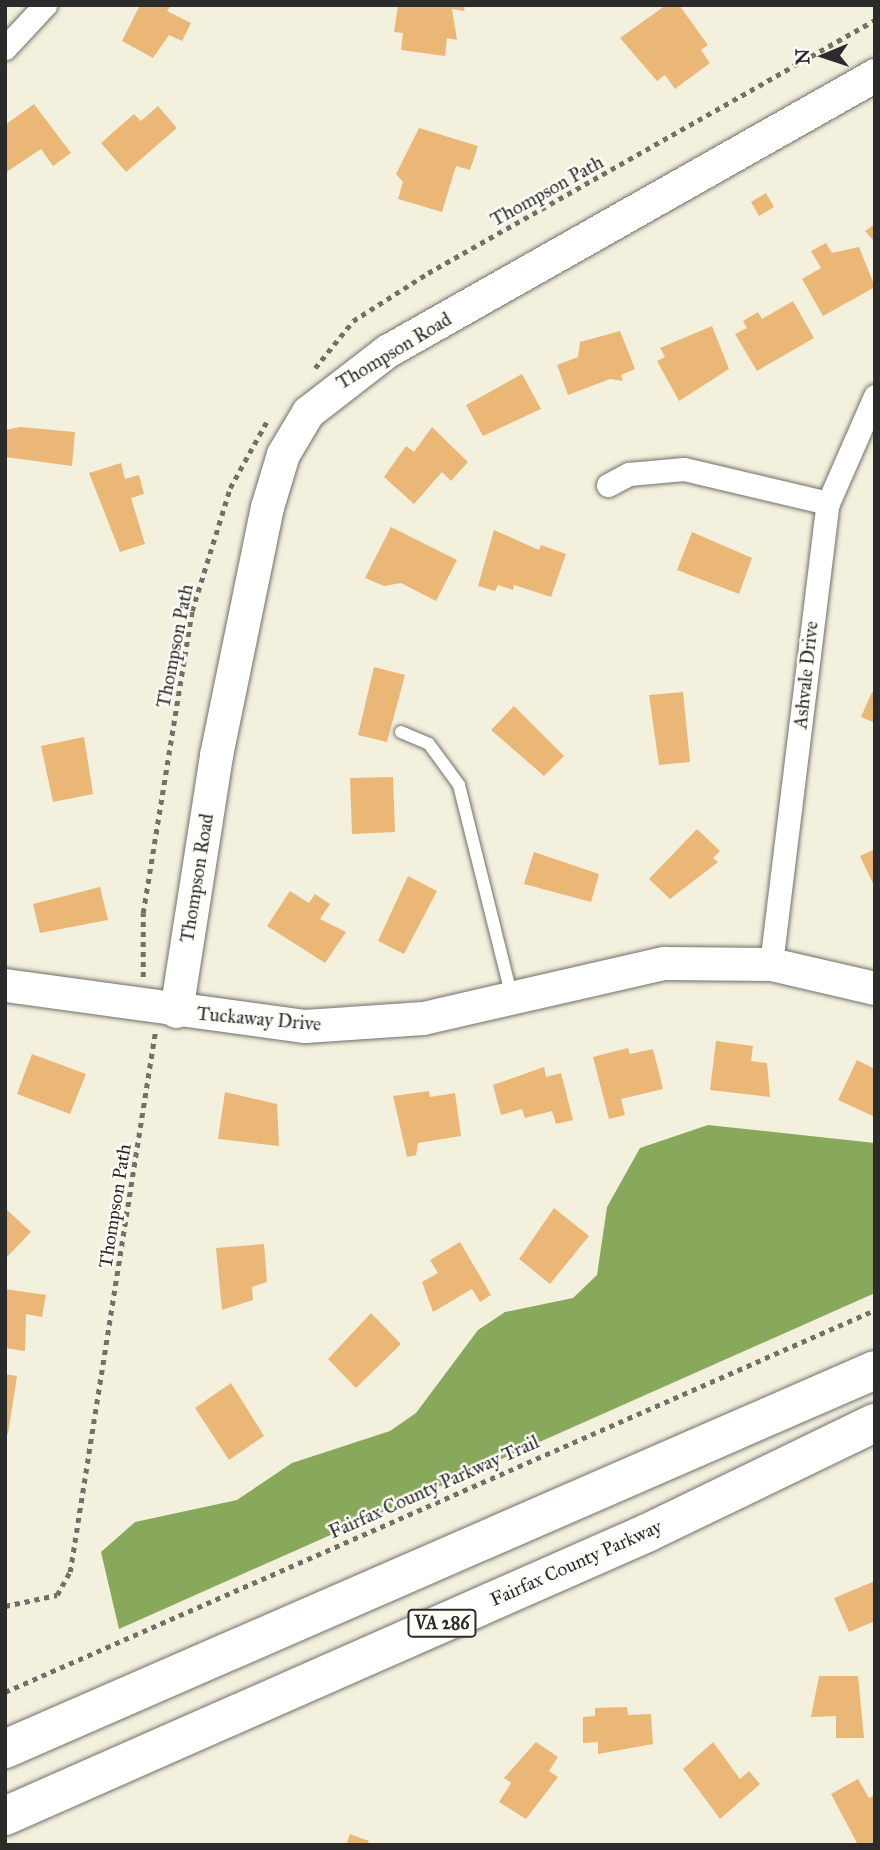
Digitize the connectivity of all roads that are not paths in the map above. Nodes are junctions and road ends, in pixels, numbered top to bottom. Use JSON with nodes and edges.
{"nodes":[{"id":1,"x":45,"y":5,"type":"edge"},
{"id":2,"x":5,"y":48,"type":"edge"},
{"id":3,"x":875,"y":75,"type":"edge"},
{"id":4,"x":875,"y":396,"type":"edge"},
{"id":5,"x":608,"y":485,"type":"dead end"},
{"id":6,"x":828,"y":503,"type":"junction"},
{"id":7,"x":401,"y":732,"type":"dead end"},
{"id":8,"x":771,"y":964,"type":"junction"},
{"id":9,"x":5,"y":985,"type":"edge"},
{"id":10,"x":875,"y":988,"type":"edge"},
{"id":11,"x":512,"y":997,"type":"junction"},
{"id":12,"x":162,"y":1009,"type":"junction"},
{"id":13,"x":875,"y":1370,"type":"edge"},
{"id":14,"x":875,"y":1423,"type":"edge"},
{"id":15,"x":5,"y":1749,"type":"edge"},
{"id":16,"x":5,"y":1816,"type":"edge"}],
"edges":[{"from":1,"to":2,"type":"street"},
{"from":3,"to":12,"type":"street","name":"Thompson Road"},
{"from":4,"to":6,"type":"street","name":"Ashvale Drive"},
{"from":5,"to":6,"type":"street"},
{"from":6,"to":8,"type":"street","name":"Ashvale Drive"},
{"from":7,"to":11,"type":"lane"},
{"from":8,"to":10,"type":"street","name":"Tuckaway Drive"},
{"from":8,"to":11,"type":"street","name":"Tuckaway Drive"},
{"from":9,"to":12,"type":"street","name":"Tuckaway Drive"},
{"from":11,"to":12,"type":"street","name":"Tuckaway Drive"},
{"from":13,"to":15,"type":"highway"},
{"from":14,"to":16,"type":"highway","name":"Fairfax County Parkway","number":"VA 286"}]}
